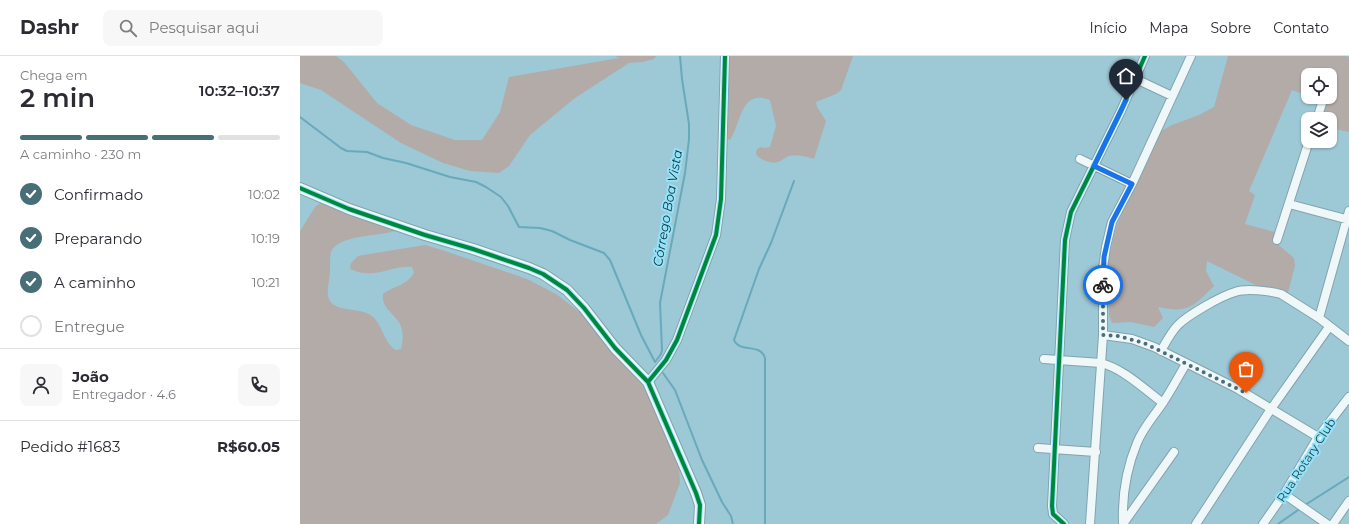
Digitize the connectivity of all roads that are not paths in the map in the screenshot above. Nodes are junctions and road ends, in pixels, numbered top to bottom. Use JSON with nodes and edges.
{"nodes":[{"id":1,"x":725,"y":56,"type":"edge"},
{"id":2,"x":1145,"y":56,"type":"edge"},
{"id":3,"x":1191,"y":56,"type":"edge"},
{"id":4,"x":1122,"y":72,"type":"dead end"},
{"id":5,"x":1136,"y":78,"type":"junction"},
{"id":6,"x":1172,"y":96,"type":"junction"},
{"id":7,"x":1308,"y":148,"type":"edge"},
{"id":8,"x":1080,"y":159,"type":"dead end"},
{"id":9,"x":1094,"y":166,"type":"junction"},
{"id":10,"x":1132,"y":184,"type":"junction"},
{"id":11,"x":300,"y":188,"type":"edge"},
{"id":12,"x":1289,"y":204,"type":"junction"},
{"id":13,"x":1348,"y":217,"type":"edge"},
{"id":14,"x":1277,"y":240,"type":"dead end"},
{"id":15,"x":1318,"y":318,"type":"junction"},
{"id":16,"x":1329,"y":327,"type":"junction"},
{"id":17,"x":1103,"y":335,"type":"junction"},
{"id":18,"x":1349,"y":341,"type":"edge"},
{"id":19,"x":1161,"y":351,"type":"junction"},
{"id":20,"x":1044,"y":359,"type":"dead end"},
{"id":21,"x":1060,"y":360,"type":"junction"},
{"id":22,"x":1101,"y":363,"type":"junction"},
{"id":23,"x":1186,"y":364,"type":"junction"},
{"id":24,"x":648,"y":382,"type":"junction"},
{"id":25,"x":1349,"y":397,"type":"edge"},
{"id":26,"x":1163,"y":403,"type":"junction"},
{"id":27,"x":1270,"y":409,"type":"junction"},
{"id":28,"x":1318,"y":437,"type":"junction"},
{"id":29,"x":1038,"y":448,"type":"dead end"},
{"id":30,"x":1055,"y":450,"type":"junction"},
{"id":31,"x":1096,"y":452,"type":"junction"},
{"id":32,"x":1174,"y":452,"type":"dead end"},
{"id":33,"x":1284,"y":494,"type":"junction"},
{"id":34,"x":1349,"y":500,"type":"edge"},
{"id":35,"x":699,"y":524,"type":"edge"},
{"id":36,"x":1064,"y":524,"type":"edge"},
{"id":37,"x":1090,"y":524,"type":"edge"},
{"id":38,"x":1196,"y":524,"type":"edge"},
{"id":39,"x":1263,"y":524,"type":"edge"},
{"id":40,"x":1327,"y":524,"type":"edge"},
{"id":41,"x":1333,"y":524,"type":"edge"}],
"edges":[{"from":1,"to":24,"type":"street"},
{"from":2,"to":5,"type":"street"},
{"from":3,"to":6,"type":"street"},
{"from":4,"to":5,"type":"street"},
{"from":5,"to":6,"type":"street"},
{"from":5,"to":9,"type":"street"},
{"from":6,"to":10,"type":"street"},
{"from":7,"to":12,"type":"street"},
{"from":8,"to":9,"type":"street"},
{"from":9,"to":10,"type":"street"},
{"from":9,"to":21,"type":"street"},
{"from":10,"to":17,"type":"street"},
{"from":11,"to":24,"type":"street"},
{"from":12,"to":13,"type":"street"},
{"from":12,"to":14,"type":"street"},
{"from":13,"to":15,"type":"street"},
{"from":15,"to":16,"type":"street"},
{"from":15,"to":19,"type":"street"},
{"from":16,"to":18,"type":"street"},
{"from":16,"to":27,"type":"street"},
{"from":17,"to":19,"type":"street"},
{"from":17,"to":22,"type":"street"},
{"from":19,"to":23,"type":"street"},
{"from":20,"to":21,"type":"street"},
{"from":21,"to":22,"type":"street"},
{"from":21,"to":30,"type":"street"},
{"from":22,"to":26,"type":"street"},
{"from":22,"to":31,"type":"street"},
{"from":23,"to":26,"type":"street"},
{"from":23,"to":27,"type":"street"},
{"from":24,"to":35,"type":"street"},
{"from":25,"to":28,"type":"street","name":"Rua Rotary Club"},
{"from":26,"to":32,"type":"street"},
{"from":27,"to":28,"type":"street"},
{"from":27,"to":38,"type":"street"},
{"from":28,"to":33,"type":"street","name":"Rua Rotary Club"},
{"from":29,"to":30,"type":"street"},
{"from":30,"to":31,"type":"street"},
{"from":30,"to":36,"type":"street"},
{"from":31,"to":37,"type":"street"},
{"from":33,"to":39,"type":"street","name":"Rua Rotary Club"},
{"from":33,"to":40,"type":"street"},
{"from":34,"to":41,"type":"street"}]}
